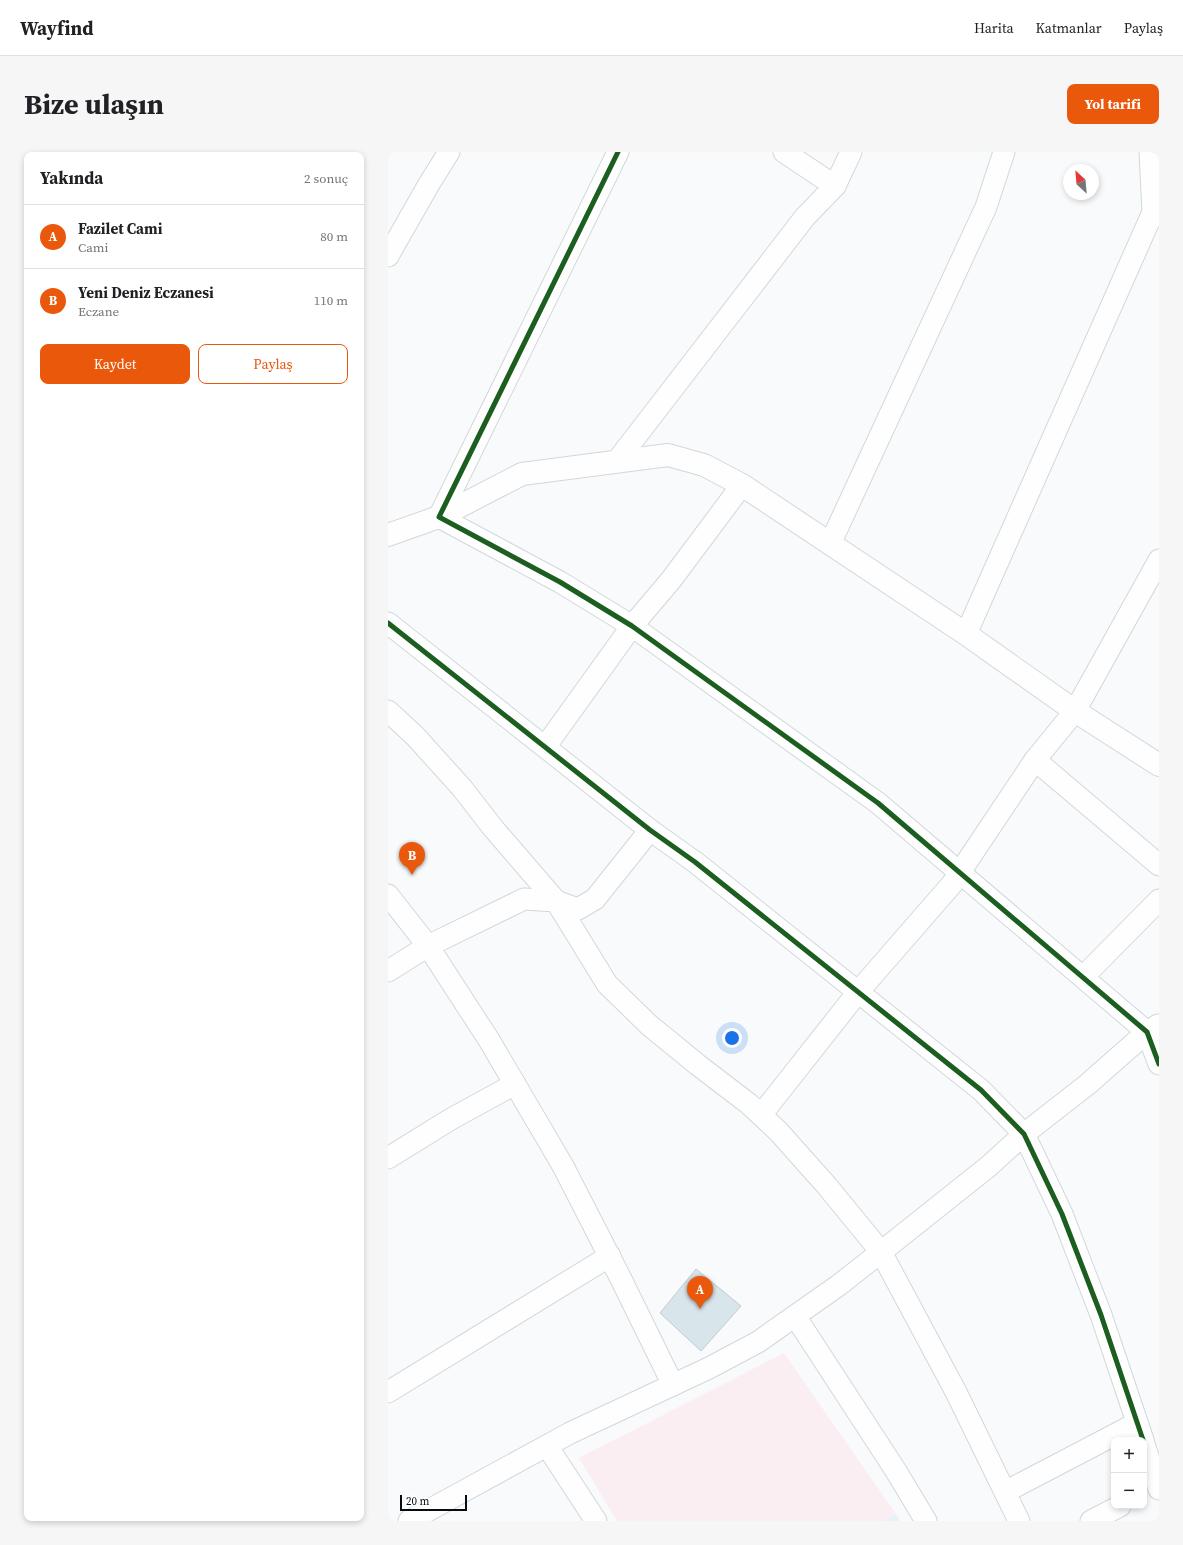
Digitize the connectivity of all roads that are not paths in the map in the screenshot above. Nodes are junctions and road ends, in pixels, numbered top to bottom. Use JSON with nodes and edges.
{"nodes":[{"id":1,"x":449,"y":152,"type":"edge"},
{"id":2,"x":618,"y":152,"type":"edge"},
{"id":3,"x":784,"y":152,"type":"edge"},
{"id":4,"x":851,"y":152,"type":"edge"},
{"id":5,"x":1004,"y":152,"type":"edge"},
{"id":6,"x":1150,"y":152,"type":"edge"},
{"id":7,"x":834,"y":186,"type":"junction"},
{"id":8,"x":1157,"y":211,"type":"edge"},
{"id":9,"x":388,"y":256,"type":"edge"},
{"id":10,"x":617,"y":461,"type":"junction"},
{"id":11,"x":742,"y":485,"type":"junction"},
{"id":12,"x":439,"y":517,"type":"junction"},
{"id":13,"x":388,"y":535,"type":"edge"},
{"id":14,"x":830,"y":544,"type":"junction"},
{"id":15,"x":1159,"y":560,"type":"edge"},
{"id":16,"x":388,"y":623,"type":"edge"},
{"id":17,"x":632,"y":626,"type":"junction"},
{"id":18,"x":966,"y":634,"type":"junction"},
{"id":19,"x":1075,"y":711,"type":"junction"},
{"id":20,"x":388,"y":712,"type":"edge"},
{"id":21,"x":545,"y":747,"type":"junction"},
{"id":22,"x":1035,"y":760,"type":"junction"},
{"id":23,"x":1159,"y":764,"type":"edge"},
{"id":24,"x":650,"y":830,"type":"junction"},
{"id":25,"x":1159,"y":865,"type":"edge"},
{"id":26,"x":960,"y":872,"type":"junction"},
{"id":27,"x":388,"y":895,"type":"edge"},
{"id":28,"x":1159,"y":900,"type":"edge"},
{"id":29,"x":556,"y":901,"type":"junction"},
{"id":30,"x":428,"y":946,"type":"junction"},
{"id":31,"x":388,"y":971,"type":"edge"},
{"id":32,"x":1083,"y":977,"type":"junction"},
{"id":33,"x":858,"y":992,"type":"junction"},
{"id":34,"x":1153,"y":1028,"type":"edge"},
{"id":35,"x":1159,"y":1064,"type":"edge"},
{"id":36,"x":515,"y":1084,"type":"junction"},
{"id":37,"x":761,"y":1115,"type":"junction"},
{"id":38,"x":1024,"y":1134,"type":"junction"},
{"id":39,"x":388,"y":1158,"type":"edge"},
{"id":40,"x":881,"y":1252,"type":"junction"},
{"id":41,"x":610,"y":1256,"type":"junction"},
{"id":42,"x":795,"y":1316,"type":"junction"},
{"id":43,"x":673,"y":1385,"type":"junction"},
{"id":44,"x":388,"y":1392,"type":"edge"},
{"id":45,"x":1140,"y":1431,"type":"edge"},
{"id":46,"x":547,"y":1446,"type":"junction"},
{"id":47,"x":1147,"y":1458,"type":"edge"},
{"id":48,"x":1154,"y":1490,"type":"edge"},
{"id":49,"x":1005,"y":1492,"type":"junction"},
{"id":50,"x":1114,"y":1509,"type":"edge"},
{"id":51,"x":409,"y":1521,"type":"edge"},
{"id":52,"x":596,"y":1521,"type":"edge"},
{"id":53,"x":926,"y":1521,"type":"edge"},
{"id":54,"x":1019,"y":1521,"type":"edge"},
{"id":55,"x":1091,"y":1521,"type":"edge"}],
"edges":[{"from":1,"to":9,"type":"street"},
{"from":2,"to":12,"type":"street"},
{"from":3,"to":7,"type":"street"},
{"from":4,"to":7,"type":"street"},
{"from":5,"to":14,"type":"street"},
{"from":6,"to":8,"type":"street"},
{"from":7,"to":10,"type":"street"},
{"from":8,"to":18,"type":"street"},
{"from":10,"to":11,"type":"street"},
{"from":10,"to":12,"type":"street"},
{"from":11,"to":14,"type":"street"},
{"from":11,"to":17,"type":"street"},
{"from":12,"to":13,"type":"street"},
{"from":12,"to":17,"type":"street"},
{"from":14,"to":18,"type":"street"},
{"from":15,"to":19,"type":"street"},
{"from":16,"to":21,"type":"street"},
{"from":17,"to":21,"type":"street"},
{"from":17,"to":26,"type":"street"},
{"from":18,"to":19,"type":"street"},
{"from":19,"to":22,"type":"street"},
{"from":19,"to":23,"type":"street"},
{"from":20,"to":29,"type":"street"},
{"from":21,"to":24,"type":"street"},
{"from":22,"to":25,"type":"street"},
{"from":22,"to":26,"type":"street"},
{"from":24,"to":29,"type":"street"},
{"from":24,"to":33,"type":"street"},
{"from":26,"to":32,"type":"street"},
{"from":26,"to":33,"type":"street"},
{"from":27,"to":30,"type":"street"},
{"from":28,"to":32,"type":"street"},
{"from":29,"to":30,"type":"street"},
{"from":29,"to":37,"type":"street"},
{"from":30,"to":31,"type":"street"},
{"from":30,"to":36,"type":"street"},
{"from":32,"to":34,"type":"street"},
{"from":33,"to":37,"type":"street"},
{"from":33,"to":38,"type":"street"},
{"from":34,"to":35,"type":"street"},
{"from":34,"to":38,"type":"street"},
{"from":36,"to":39,"type":"street"},
{"from":36,"to":41,"type":"street"},
{"from":37,"to":40,"type":"street"},
{"from":38,"to":40,"type":"street"},
{"from":38,"to":45,"type":"street"},
{"from":40,"to":42,"type":"street"},
{"from":40,"to":49,"type":"street"},
{"from":41,"to":43,"type":"street"},
{"from":41,"to":44,"type":"street"},
{"from":42,"to":43,"type":"street"},
{"from":42,"to":53,"type":"street"},
{"from":43,"to":46,"type":"street"},
{"from":45,"to":49,"type":"street"},
{"from":46,"to":51,"type":"street"},
{"from":46,"to":52,"type":"street"},
{"from":47,"to":48,"type":"street"},
{"from":49,"to":54,"type":"street"},
{"from":50,"to":55,"type":"street"}]}
